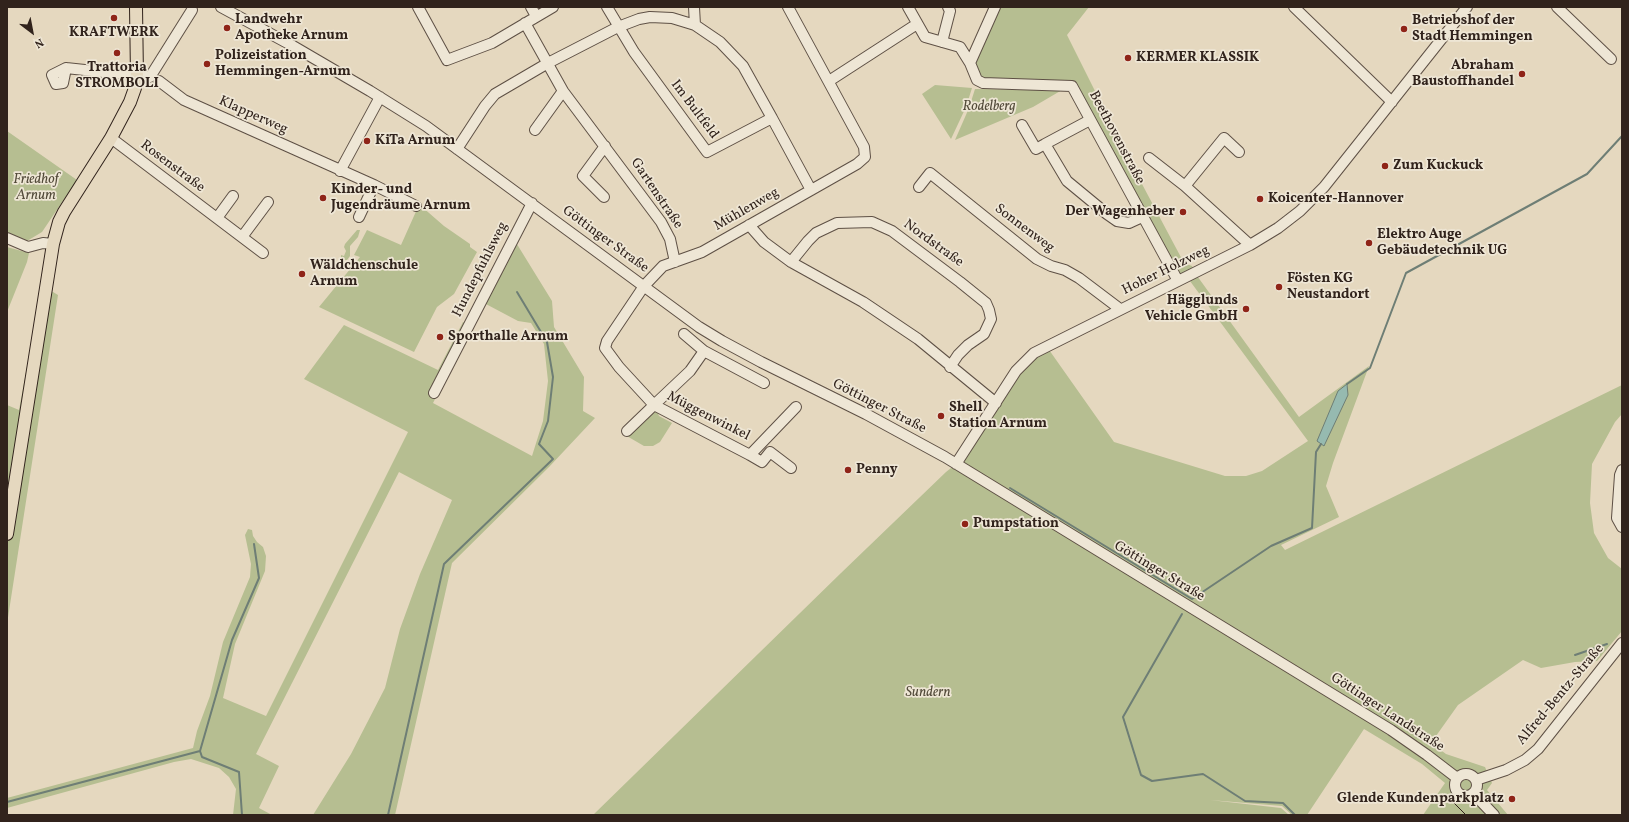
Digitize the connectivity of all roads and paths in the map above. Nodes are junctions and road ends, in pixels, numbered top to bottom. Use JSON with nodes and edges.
{"nodes":[{"id":1,"x":136,"y":7,"type":"edge"},
{"id":2,"x":221,"y":7,"type":"edge"},
{"id":3,"x":418,"y":7,"type":"edge"},
{"id":4,"x":531,"y":7,"type":"edge"},
{"id":5,"x":553,"y":7,"type":"edge"},
{"id":6,"x":607,"y":7,"type":"edge"},
{"id":7,"x":694,"y":7,"type":"edge"},
{"id":8,"x":788,"y":7,"type":"edge"},
{"id":9,"x":908,"y":7,"type":"edge"},
{"id":10,"x":948,"y":7,"type":"edge"},
{"id":11,"x":995,"y":7,"type":"edge"},
{"id":12,"x":1294,"y":7,"type":"edge"},
{"id":13,"x":1467,"y":7,"type":"edge"},
{"id":14,"x":1557,"y":7,"type":"edge"},
{"id":15,"x":192,"y":10,"type":"dead end"},
{"id":16,"x":536,"y":16,"type":"junction"},
{"id":17,"x":525,"y":23,"type":"junction"},
{"id":18,"x":918,"y":24,"type":"junction"},
{"id":19,"x":618,"y":26,"type":"junction"},
{"id":20,"x":696,"y":26,"type":"junction"},
{"id":21,"x":942,"y":42,"type":"junction"},
{"id":22,"x":1611,"y":59,"type":"dead end"},
{"id":23,"x":970,"y":63,"type":"junction"},
{"id":24,"x":548,"y":64,"type":"junction"},
{"id":25,"x":66,"y":68,"type":"dead end"},
{"id":26,"x":137,"y":77,"type":"junction"},
{"id":27,"x":159,"y":81,"type":"dead end"},
{"id":28,"x":829,"y":81,"type":"junction"},
{"id":29,"x":563,"y":91,"type":"junction"},
{"id":30,"x":380,"y":97,"type":"junction"},
{"id":31,"x":1392,"y":102,"type":"junction"},
{"id":32,"x":772,"y":118,"type":"junction"},
{"id":33,"x":1090,"y":120,"type":"junction"},
{"id":34,"x":1022,"y":125,"type":"dead end"},
{"id":35,"x":535,"y":130,"type":"dead end"},
{"id":36,"x":111,"y":138,"type":"junction"},
{"id":37,"x":1045,"y":144,"type":"junction"},
{"id":38,"x":605,"y":146,"type":"junction"},
{"id":39,"x":457,"y":149,"type":"junction"},
{"id":40,"x":1239,"y":152,"type":"dead end"},
{"id":41,"x":1149,"y":158,"type":"dead end"},
{"id":42,"x":340,"y":171,"type":"junction"},
{"id":43,"x":374,"y":185,"type":"junction"},
{"id":44,"x":1185,"y":186,"type":"junction"},
{"id":45,"x":919,"y":187,"type":"dead end"},
{"id":46,"x":812,"y":190,"type":"junction"},
{"id":47,"x":233,"y":196,"type":"dead end"},
{"id":48,"x":604,"y":197,"type":"dead end"},
{"id":49,"x":268,"y":202,"type":"dead end"},
{"id":50,"x":532,"y":203,"type":"junction"},
{"id":51,"x":416,"y":206,"type":"dead end"},
{"id":52,"x":1142,"y":216,"type":"junction"},
{"id":53,"x":359,"y":217,"type":"dead end"},
{"id":54,"x":217,"y":218,"type":"junction"},
{"id":55,"x":749,"y":225,"type":"junction"},
{"id":56,"x":242,"y":236,"type":"junction"},
{"id":57,"x":7,"y":238,"type":"edge"},
{"id":58,"x":53,"y":244,"type":"junction"},
{"id":59,"x":1250,"y":245,"type":"junction"},
{"id":60,"x":263,"y":253,"type":"dead end"},
{"id":61,"x":675,"y":262,"type":"junction"},
{"id":62,"x":791,"y":262,"type":"junction"},
{"id":63,"x":1178,"y":281,"type":"junction"},
{"id":64,"x":644,"y":286,"type":"junction"},
{"id":65,"x":1120,"y":309,"type":"junction"},
{"id":66,"x":684,"y":334,"type":"dead end"},
{"id":67,"x":704,"y":351,"type":"junction"},
{"id":68,"x":950,"y":367,"type":"junction"},
{"id":69,"x":764,"y":383,"type":"dead end"},
{"id":70,"x":434,"y":393,"type":"dead end"},
{"id":71,"x":996,"y":403,"type":"junction"},
{"id":72,"x":654,"y":405,"type":"junction"},
{"id":73,"x":796,"y":408,"type":"dead end"},
{"id":74,"x":626,"y":431,"type":"dead end"},
{"id":75,"x":761,"y":444,"type":"junction"},
{"id":76,"x":770,"y":452,"type":"junction"},
{"id":77,"x":750,"y":455,"type":"junction"},
{"id":78,"x":956,"y":464,"type":"junction"},
{"id":79,"x":791,"y":468,"type":"dead end"},
{"id":80,"x":1622,"y":470,"type":"edge"},
{"id":81,"x":1622,"y":527,"type":"edge"},
{"id":82,"x":7,"y":534,"type":"edge"},
{"id":83,"x":1622,"y":643,"type":"edge"},
{"id":84,"x":1299,"y":674,"type":"joint"},
{"id":85,"x":1457,"y":778,"type":"junction"},
{"id":86,"x":1476,"y":780,"type":"junction"},
{"id":87,"x":1473,"y":793,"type":"junction"},
{"id":88,"x":1494,"y":815,"type":"edge"}],
"edges":[{"from":1,"to":26,"type":"main road"},
{"from":2,"to":30,"type":"street","name":"Göttinger Straße"},
{"from":3,"to":17,"type":"street"},
{"from":4,"to":16,"type":"street"},
{"from":5,"to":16,"type":"street"},
{"from":6,"to":19,"type":"street","name":"Im Bultfeld"},
{"from":7,"to":20,"type":"street"},
{"from":8,"to":28,"type":"street"},
{"from":9,"to":18,"type":"street","name":"Beethovenstraße"},
{"from":10,"to":21,"type":"street"},
{"from":11,"to":23,"type":"street"},
{"from":12,"to":31,"type":"street"},
{"from":13,"to":31,"type":"street","name":"Hoher Holzweg"},
{"from":14,"to":22,"type":"street"},
{"from":15,"to":26,"type":"street"},
{"from":16,"to":17,"type":"street"},
{"from":17,"to":24,"type":"street","name":"Gartenstraße"},
{"from":18,"to":21,"type":"street","name":"Beethovenstraße"},
{"from":18,"to":28,"type":"street"},
{"from":19,"to":20,"type":"street"},
{"from":19,"to":24,"type":"street"},
{"from":19,"to":32,"type":"street","name":"Im Bultfeld"},
{"from":20,"to":32,"type":"street"},
{"from":21,"to":23,"type":"street","name":"Beethovenstraße"},
{"from":23,"to":33,"type":"street","name":"Beethovenstraße"},
{"from":24,"to":29,"type":"street","name":"Gartenstraße"},
{"from":24,"to":39,"type":"street"},
{"from":25,"to":26,"type":"street"},
{"from":26,"to":36,"type":"main road"},
{"from":27,"to":42,"type":"street","name":"Klapperweg"},
{"from":28,"to":46,"type":"street","name":"Mühlenweg"},
{"from":29,"to":35,"type":"street"},
{"from":29,"to":38,"type":"street","name":"Gartenstraße"},
{"from":30,"to":39,"type":"street","name":"Göttinger Straße"},
{"from":30,"to":42,"type":"street"},
{"from":31,"to":59,"type":"street","name":"Hoher Holzweg"},
{"from":32,"to":46,"type":"street"},
{"from":33,"to":37,"type":"street"},
{"from":33,"to":52,"type":"street","name":"Beethovenstraße"},
{"from":34,"to":37,"type":"street"},
{"from":36,"to":54,"type":"street","name":"Rosenstraße"},
{"from":36,"to":58,"type":"main road"},
{"from":37,"to":52,"type":"street"},
{"from":38,"to":48,"type":"street"},
{"from":38,"to":61,"type":"street","name":"Gartenstraße"},
{"from":39,"to":50,"type":"street","name":"Göttinger Straße"},
{"from":40,"to":44,"type":"street"},
{"from":41,"to":44,"type":"street"},
{"from":42,"to":43,"type":"street","name":"Klapperweg"},
{"from":43,"to":51,"type":"street","name":"Klapperweg"},
{"from":43,"to":53,"type":"street"},
{"from":44,"to":59,"type":"street"},
{"from":45,"to":65,"type":"street","name":"Sonnenweg"},
{"from":46,"to":55,"type":"street","name":"Mühlenweg"},
{"from":47,"to":54,"type":"street"},
{"from":49,"to":56,"type":"street"},
{"from":50,"to":64,"type":"street","name":"Göttinger Straße"},
{"from":50,"to":70,"type":"street","name":"Hundepfuhlsweg"},
{"from":52,"to":63,"type":"street","name":"Beethovenstraße"},
{"from":54,"to":56,"type":"street","name":"Rosenstraße"},
{"from":55,"to":61,"type":"street","name":"Mühlenweg"},
{"from":55,"to":62,"type":"street"},
{"from":56,"to":60,"type":"street","name":"Rosenstraße"},
{"from":57,"to":58,"type":"street"},
{"from":58,"to":82,"type":"main road"},
{"from":59,"to":63,"type":"street","name":"Hoher Holzweg"},
{"from":61,"to":64,"type":"street","name":"Mühlenweg"},
{"from":62,"to":68,"type":"street"},
{"from":62,"to":68,"type":"street","name":"Nordstraße"},
{"from":63,"to":65,"type":"street","name":"Hoher Holzweg"},
{"from":64,"to":72,"type":"street","name":"Müggenwinkel"},
{"from":64,"to":78,"type":"street","name":"Göttinger Straße"},
{"from":65,"to":71,"type":"street","name":"Hoher Holzweg"},
{"from":66,"to":67,"type":"street"},
{"from":67,"to":69,"type":"street"},
{"from":67,"to":72,"type":"street","name":"Müggenwinkel"},
{"from":68,"to":71,"type":"street"},
{"from":71,"to":78,"type":"street","name":"Hoher Holzweg"},
{"from":72,"to":74,"type":"street","name":"Müggenwinkel"},
{"from":72,"to":77,"type":"street","name":"Müggenwinkel"},
{"from":73,"to":75,"type":"street","name":"Müggenwinkel"},
{"from":75,"to":76,"type":"street","name":"Müggenwinkel"},
{"from":75,"to":77,"type":"street","name":"Müggenwinkel"},
{"from":76,"to":77,"type":"street","name":"Müggenwinkel"},
{"from":76,"to":79,"type":"street","name":"Müggenwinkel"},
{"from":78,"to":84,"type":"street","name":"Göttinger Straße"},
{"from":80,"to":81,"type":"street"},
{"from":83,"to":86,"type":"street","name":"Alfred-Bentz-Straße"},
{"from":84,"to":85,"type":"street","name":"Göttinger Landstraße"},
{"from":85,"to":86,"type":"street"},
{"from":85,"to":87,"type":"street"},
{"from":86,"to":87,"type":"street"},
{"from":87,"to":88,"type":"street"}]}
